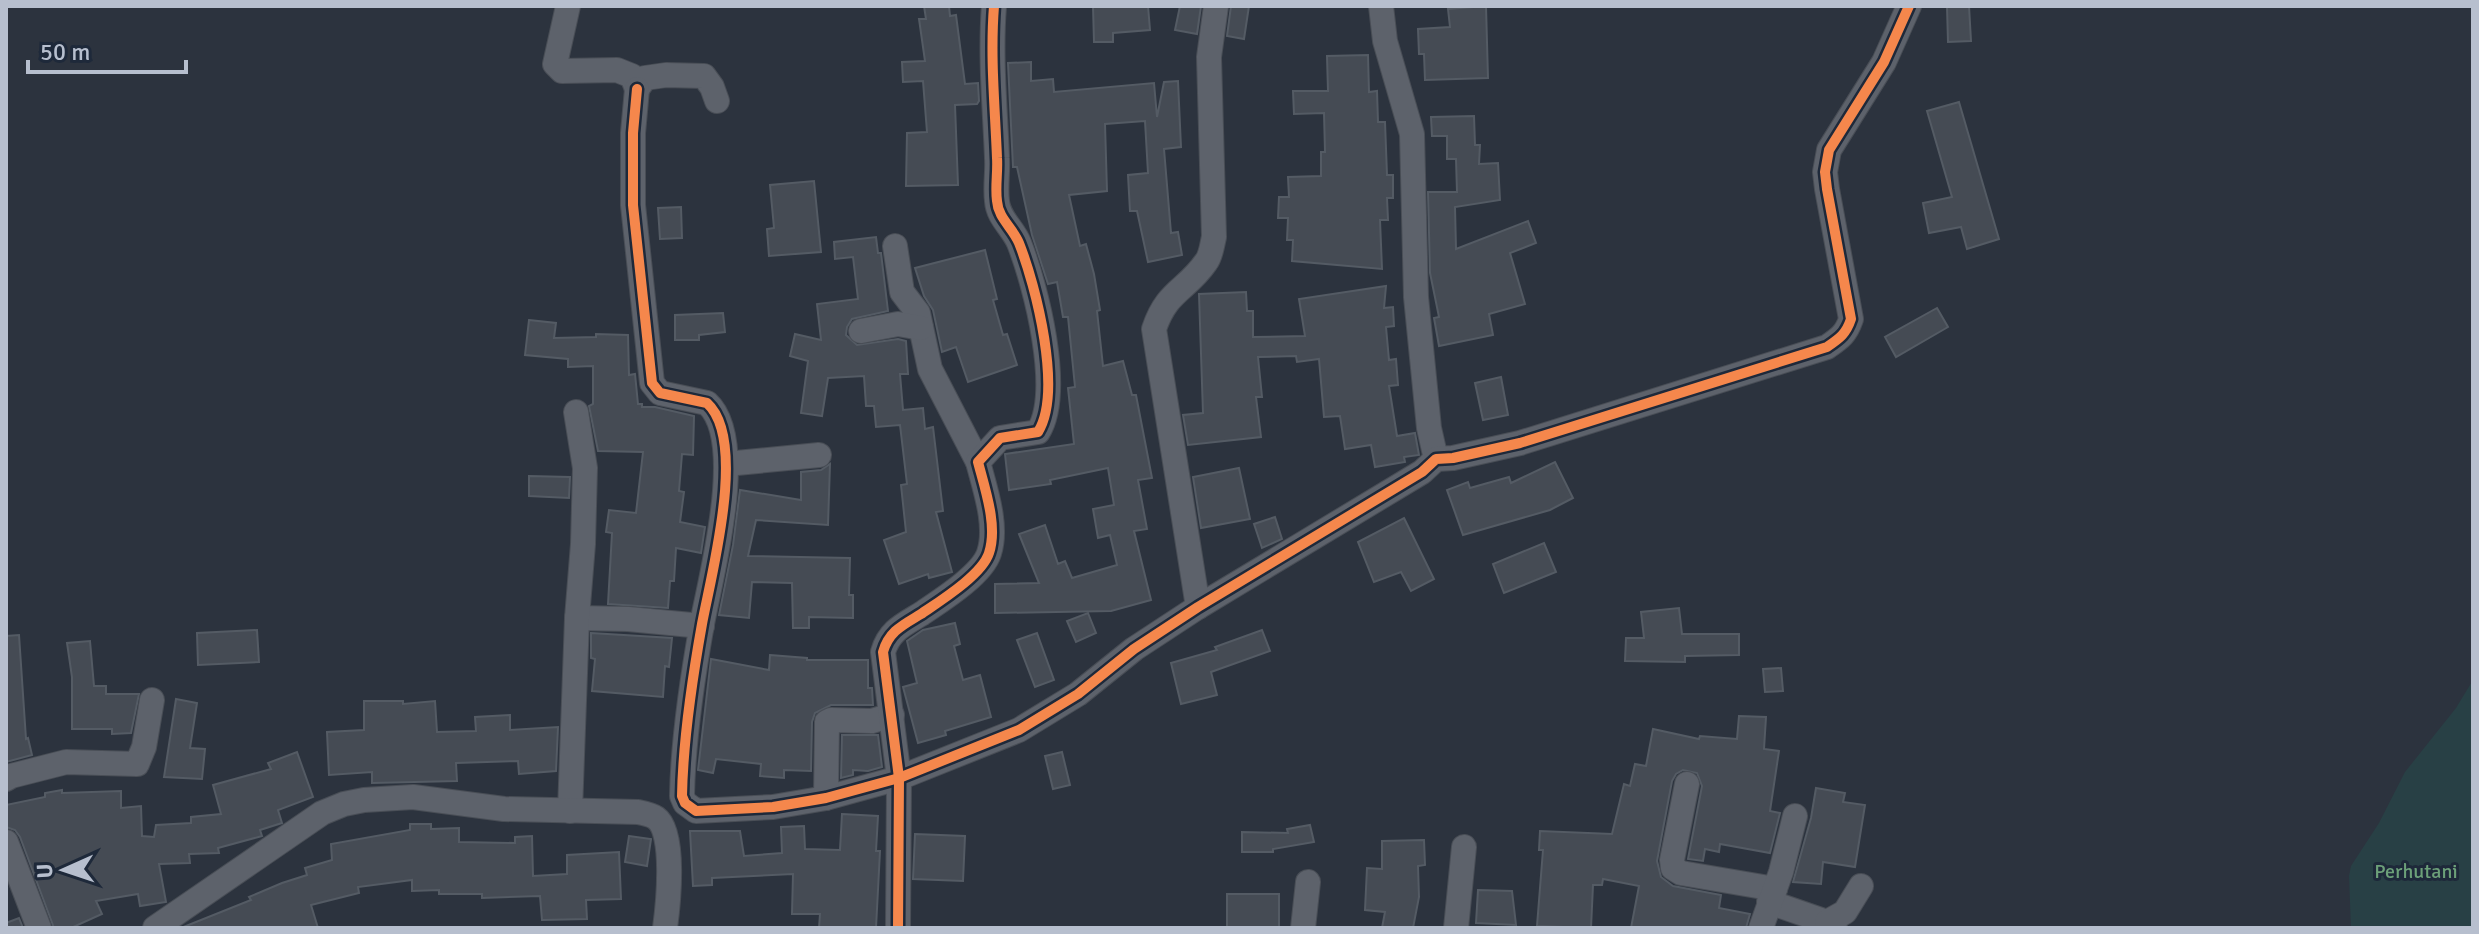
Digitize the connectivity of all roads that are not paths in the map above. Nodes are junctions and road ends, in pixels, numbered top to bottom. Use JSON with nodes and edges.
{"nodes":[{"id":1,"x":568,"y":6,"type":"edge"},
{"id":2,"x":994,"y":6,"type":"edge"},
{"id":3,"x":1216,"y":6,"type":"edge"},
{"id":4,"x":1381,"y":6,"type":"edge"},
{"id":5,"x":1909,"y":6,"type":"edge"},
{"id":6,"x":637,"y":89,"type":"junction"},
{"id":7,"x":717,"y":101,"type":"dead end"},
{"id":8,"x":895,"y":246,"type":"dead end"},
{"id":9,"x":921,"y":328,"type":"junction"},
{"id":10,"x":861,"y":331,"type":"dead end"},
{"id":11,"x":576,"y":412,"type":"dead end"},
{"id":12,"x":819,"y":455,"type":"dead end"},
{"id":13,"x":1436,"y":459,"type":"junction"},
{"id":14,"x":978,"y":462,"type":"junction"},
{"id":15,"x":726,"y":464,"type":"junction"},
{"id":16,"x":1198,"y":607,"type":"junction"},
{"id":17,"x":577,"y":618,"type":"junction"},
{"id":18,"x":702,"y":626,"type":"junction"},
{"id":19,"x":152,"y":700,"type":"dead end"},
{"id":20,"x":892,"y":715,"type":"junction"},
{"id":21,"x":899,"y":778,"type":"junction"},
{"id":22,"x":6,"y":779,"type":"edge"},
{"id":23,"x":1687,"y":784,"type":"dead end"},
{"id":24,"x":826,"y":798,"type":"junction"},
{"id":25,"x":570,"y":811,"type":"junction"},
{"id":26,"x":1795,"y":816,"type":"dead end"},
{"id":27,"x":6,"y":842,"type":"edge"},
{"id":28,"x":1464,"y":847,"type":"dead end"},
{"id":29,"x":1308,"y":882,"type":"dead end"},
{"id":30,"x":1861,"y":886,"type":"dead end"},
{"id":31,"x":1772,"y":896,"type":"junction"},
{"id":32,"x":1831,"y":925,"type":"edge"},
{"id":33,"x":39,"y":928,"type":"edge"},
{"id":34,"x":155,"y":928,"type":"edge"},
{"id":35,"x":665,"y":928,"type":"edge"},
{"id":36,"x":898,"y":928,"type":"edge"},
{"id":37,"x":1303,"y":928,"type":"edge"},
{"id":38,"x":1456,"y":928,"type":"edge"},
{"id":39,"x":1761,"y":928,"type":"edge"}],
"edges":[{"from":1,"to":6,"type":"street"},
{"from":2,"to":14,"type":"street"},
{"from":3,"to":16,"type":"street"},
{"from":4,"to":13,"type":"street"},
{"from":5,"to":13,"type":"street"},
{"from":6,"to":7,"type":"street"},
{"from":6,"to":15,"type":"street"},
{"from":8,"to":9,"type":"street"},
{"from":9,"to":10,"type":"street"},
{"from":9,"to":14,"type":"street"},
{"from":11,"to":17,"type":"street"},
{"from":12,"to":15,"type":"street"},
{"from":13,"to":16,"type":"street"},
{"from":14,"to":20,"type":"street"},
{"from":15,"to":18,"type":"street"},
{"from":16,"to":21,"type":"street"},
{"from":17,"to":18,"type":"street"},
{"from":17,"to":25,"type":"street"},
{"from":18,"to":24,"type":"street"},
{"from":19,"to":22,"type":"street"},
{"from":20,"to":21,"type":"street"},
{"from":20,"to":24,"type":"street"},
{"from":21,"to":24,"type":"street"},
{"from":21,"to":36,"type":"street"},
{"from":23,"to":31,"type":"street"},
{"from":25,"to":34,"type":"street"},
{"from":25,"to":35,"type":"street"},
{"from":26,"to":31,"type":"street"},
{"from":27,"to":33,"type":"street"},
{"from":28,"to":38,"type":"street"},
{"from":29,"to":37,"type":"street"},
{"from":30,"to":32,"type":"street"},
{"from":31,"to":32,"type":"street"},
{"from":31,"to":39,"type":"street"}]}
